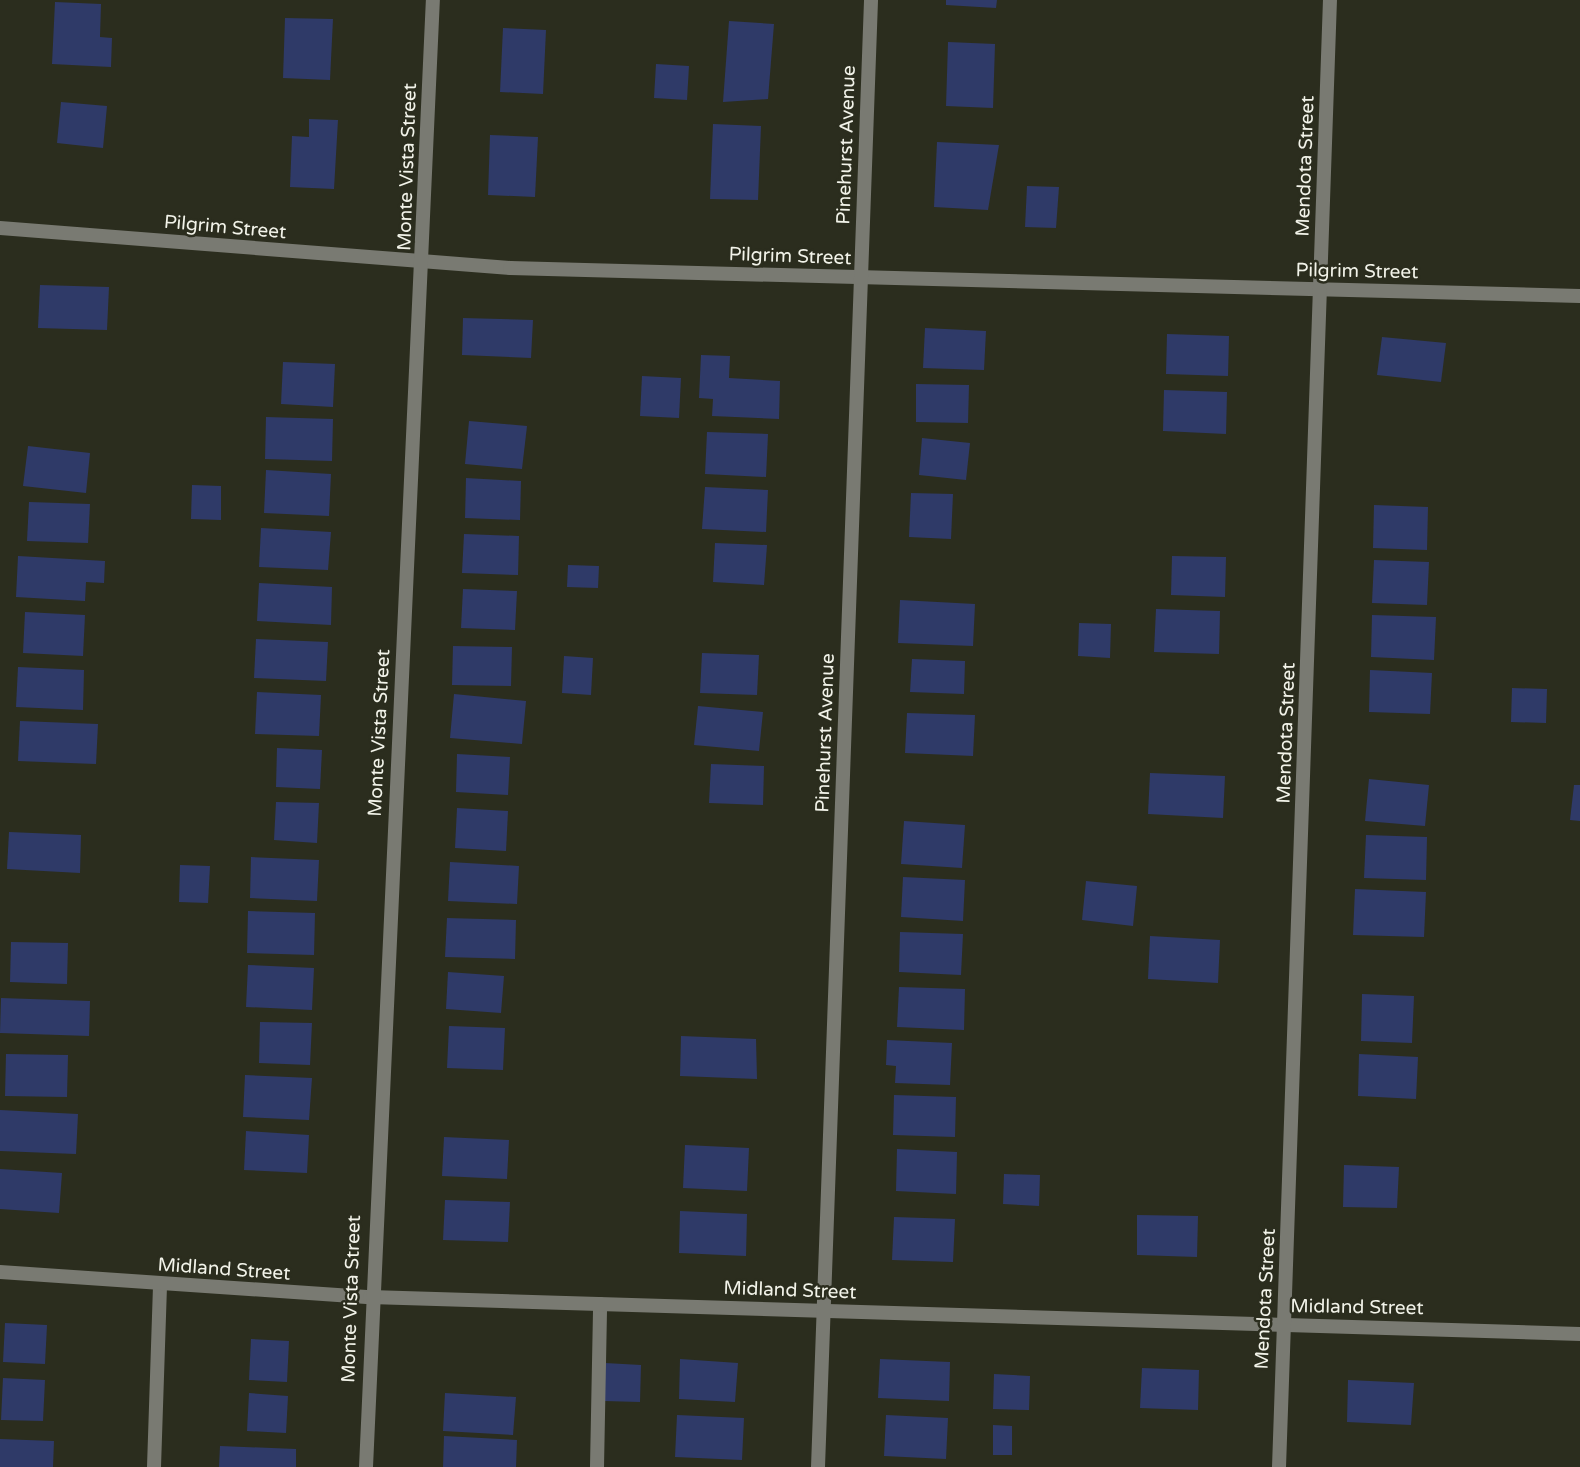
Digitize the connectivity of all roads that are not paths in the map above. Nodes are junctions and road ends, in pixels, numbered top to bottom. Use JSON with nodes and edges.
{"nodes":[{"id":1,"x":433,"y":0,"type":"edge"},
{"id":2,"x":871,"y":0,"type":"edge"},
{"id":3,"x":1330,"y":0,"type":"edge"},
{"id":4,"x":0,"y":228,"type":"edge"},
{"id":5,"x":424,"y":263,"type":"junction"},
{"id":6,"x":862,"y":278,"type":"junction"},
{"id":7,"x":1321,"y":290,"type":"junction"},
{"id":8,"x":1580,"y":296,"type":"edge"},
{"id":9,"x":0,"y":1272,"type":"edge"},
{"id":10,"x":160,"y":1285,"type":"junction"},
{"id":11,"x":370,"y":1297,"type":"junction"},
{"id":12,"x":600,"y":1304,"type":"junction"},
{"id":13,"x":824,"y":1311,"type":"junction"},
{"id":14,"x":1284,"y":1326,"type":"junction"},
{"id":15,"x":1580,"y":1334,"type":"edge"},
{"id":16,"x":154,"y":1467,"type":"edge"},
{"id":17,"x":366,"y":1467,"type":"edge"},
{"id":18,"x":597,"y":1467,"type":"edge"},
{"id":19,"x":818,"y":1467,"type":"edge"},
{"id":20,"x":1279,"y":1467,"type":"edge"}],
"edges":[{"from":1,"to":5,"type":"street","name":"Monte Vista Street"},
{"from":2,"to":6,"type":"street","name":"Pinehurst Avenue"},
{"from":3,"to":7,"type":"street","name":"Mendota Street"},
{"from":4,"to":5,"type":"street","name":"Pilgrim Street"},
{"from":5,"to":6,"type":"street","name":"Pilgrim Street"},
{"from":5,"to":11,"type":"street","name":"Monte Vista Street"},
{"from":6,"to":7,"type":"street","name":"Pilgrim Street"},
{"from":6,"to":13,"type":"street","name":"Pinehurst Avenue"},
{"from":7,"to":8,"type":"street","name":"Pilgrim Street"},
{"from":7,"to":14,"type":"street","name":"Mendota Street"},
{"from":9,"to":10,"type":"street","name":"Midland Street"},
{"from":10,"to":11,"type":"street","name":"Midland Street"},
{"from":10,"to":16,"type":"street"},
{"from":11,"to":12,"type":"street","name":"Midland Street"},
{"from":11,"to":17,"type":"street","name":"Monte Vista Street"},
{"from":12,"to":13,"type":"street","name":"Midland Street"},
{"from":12,"to":18,"type":"street"},
{"from":13,"to":14,"type":"street","name":"Midland Street"},
{"from":13,"to":19,"type":"street","name":"Pinehurst Avenue"},
{"from":14,"to":15,"type":"street","name":"Midland Street"},
{"from":14,"to":20,"type":"street","name":"Mendota Street"}]}
